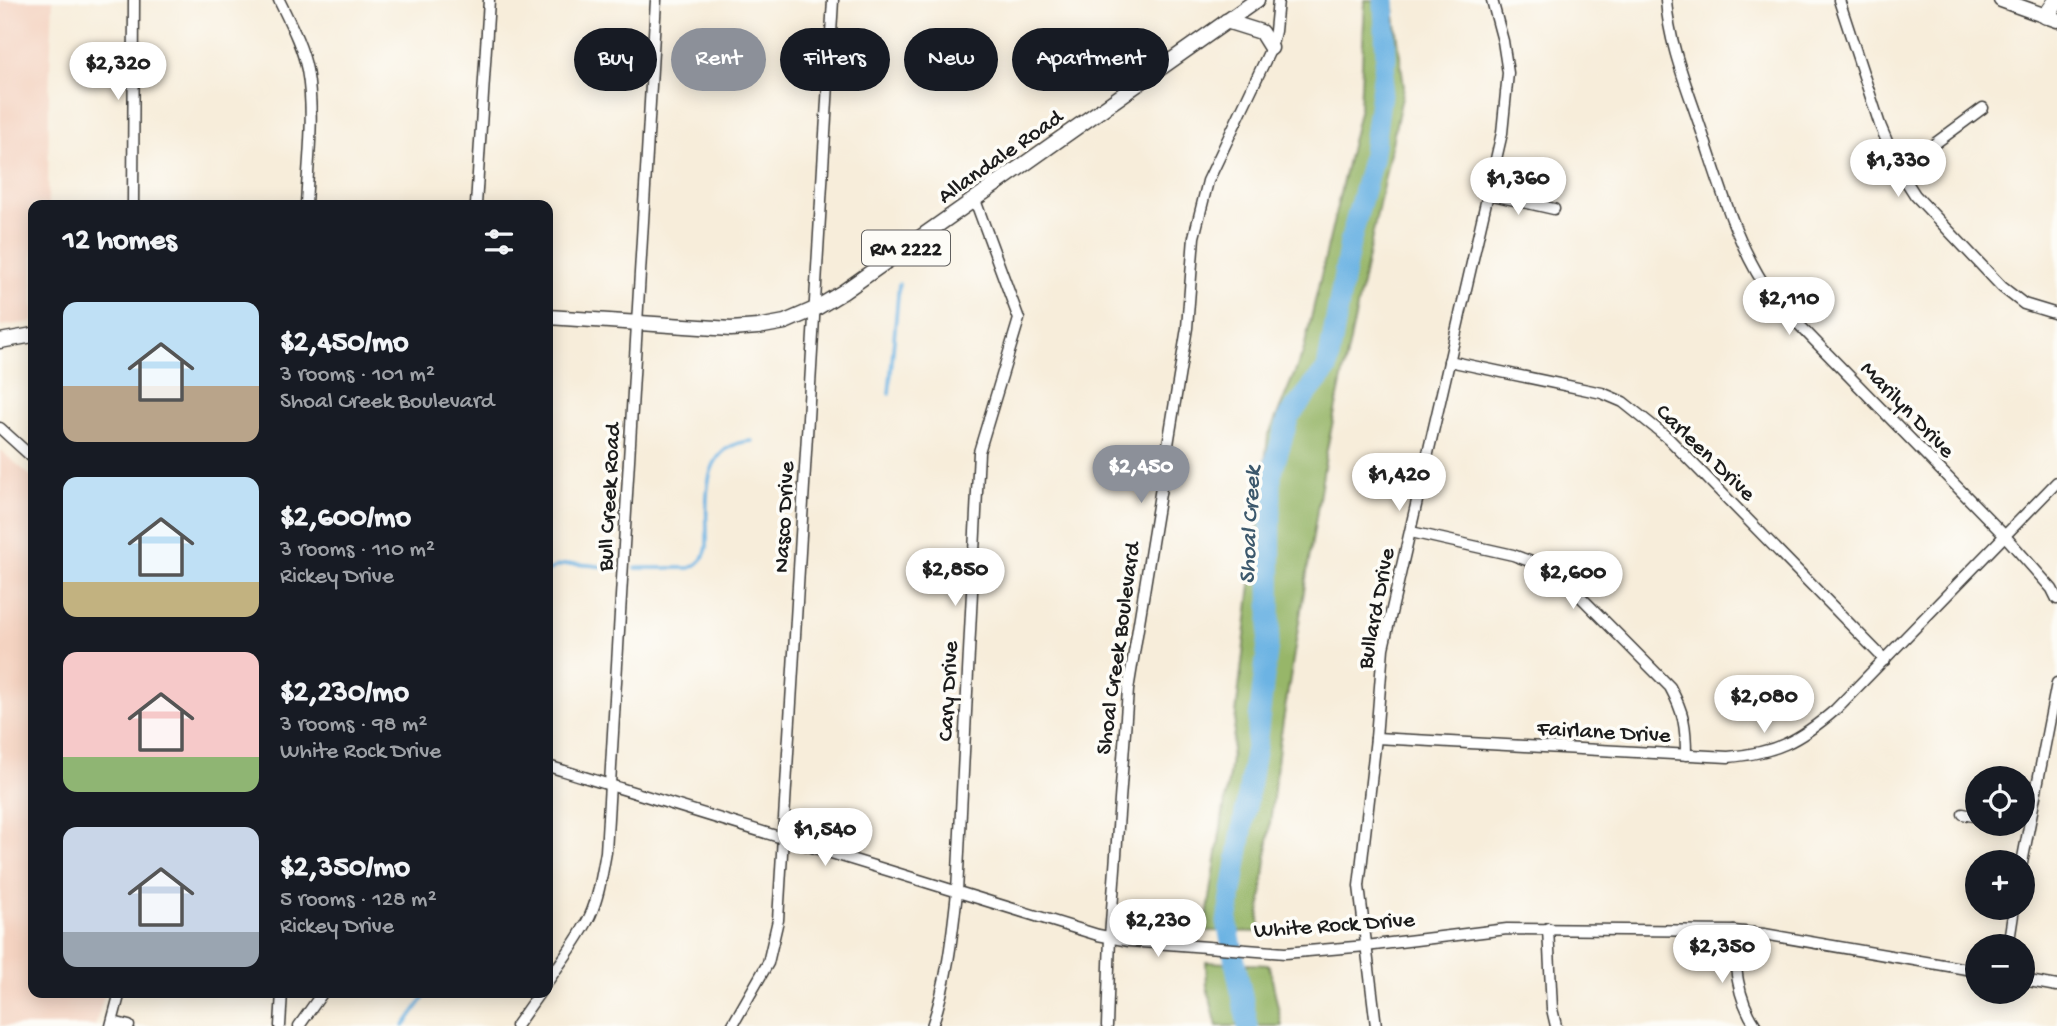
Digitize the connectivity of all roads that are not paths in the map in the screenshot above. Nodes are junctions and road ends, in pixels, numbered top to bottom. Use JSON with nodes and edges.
{"nodes":[{"id":1,"x":134,"y":0,"type":"edge"},
{"id":2,"x":279,"y":0,"type":"edge"},
{"id":3,"x":489,"y":0,"type":"edge"},
{"id":4,"x":656,"y":0,"type":"edge"},
{"id":5,"x":833,"y":0,"type":"edge"},
{"id":6,"x":1257,"y":0,"type":"edge"},
{"id":7,"x":1278,"y":0,"type":"edge"},
{"id":8,"x":1492,"y":0,"type":"edge"},
{"id":9,"x":1665,"y":0,"type":"edge"},
{"id":10,"x":1839,"y":0,"type":"edge"},
{"id":11,"x":2001,"y":0,"type":"edge"},
{"id":12,"x":2057,"y":0,"type":"edge"},
{"id":13,"x":2050,"y":12,"type":"edge"},
{"id":14,"x":1226,"y":21,"type":"junction"},
{"id":15,"x":1271,"y":48,"type":"junction"},
{"id":16,"x":1983,"y":108,"type":"dead end"},
{"id":17,"x":1899,"y":170,"type":"junction"},
{"id":18,"x":1488,"y":194,"type":"junction"},
{"id":19,"x":133,"y":200,"type":"edge"},
{"id":20,"x":306,"y":200,"type":"edge"},
{"id":21,"x":476,"y":200,"type":"edge"},
{"id":22,"x":975,"y":200,"type":"junction"},
{"id":23,"x":1554,"y":209,"type":"dead end"},
{"id":24,"x":815,"y":309,"type":"junction"},
{"id":25,"x":2057,"y":314,"type":"edge"},
{"id":26,"x":553,"y":317,"type":"edge"},
{"id":27,"x":638,"y":323,"type":"junction"},
{"id":28,"x":28,"y":336,"type":"edge"},
{"id":29,"x":0,"y":341,"type":"edge"},
{"id":30,"x":1450,"y":361,"type":"junction"},
{"id":31,"x":0,"y":428,"type":"edge"},
{"id":32,"x":28,"y":453,"type":"edge"},
{"id":33,"x":2057,"y":482,"type":"edge"},
{"id":34,"x":1410,"y":532,"type":"junction"},
{"id":35,"x":2005,"y":536,"type":"junction"},
{"id":36,"x":2057,"y":599,"type":"edge"},
{"id":37,"x":1885,"y":660,"type":"junction"},
{"id":38,"x":2057,"y":683,"type":"edge"},
{"id":39,"x":1376,"y":738,"type":"junction"},
{"id":40,"x":1686,"y":755,"type":"junction"},
{"id":41,"x":553,"y":767,"type":"edge"},
{"id":42,"x":2035,"y":783,"type":"edge"},
{"id":43,"x":612,"y":784,"type":"junction"},
{"id":44,"x":783,"y":838,"type":"junction"},
{"id":45,"x":957,"y":892,"type":"junction"},
{"id":46,"x":1548,"y":928,"type":"junction"},
{"id":47,"x":1734,"y":931,"type":"junction"},
{"id":48,"x":1110,"y":937,"type":"junction"},
{"id":49,"x":1366,"y":946,"type":"junction"},
{"id":50,"x":1965,"y":969,"type":"edge"},
{"id":51,"x":553,"y":974,"type":"edge"},
{"id":52,"x":2035,"y":981,"type":"edge"},
{"id":53,"x":2057,"y":986,"type":"edge"},
{"id":54,"x":118,"y":998,"type":"edge"},
{"id":55,"x":282,"y":998,"type":"edge"},
{"id":56,"x":319,"y":998,"type":"edge"},
{"id":57,"x":536,"y":998,"type":"edge"},
{"id":58,"x":112,"y":1024,"type":"edge"},
{"id":59,"x":129,"y":1026,"type":"edge"},
{"id":60,"x":280,"y":1026,"type":"edge"},
{"id":61,"x":299,"y":1026,"type":"edge"},
{"id":62,"x":516,"y":1026,"type":"edge"},
{"id":63,"x":732,"y":1026,"type":"edge"},
{"id":64,"x":932,"y":1026,"type":"edge"},
{"id":65,"x":1107,"y":1026,"type":"edge"},
{"id":66,"x":1376,"y":1026,"type":"edge"},
{"id":67,"x":1556,"y":1026,"type":"edge"},
{"id":68,"x":1756,"y":1026,"type":"edge"}],
"edges":[{"from":1,"to":19,"type":"street"},
{"from":2,"to":20,"type":"street"},
{"from":3,"to":21,"type":"street"},
{"from":4,"to":27,"type":"street","name":"Bull Creek Road"},
{"from":5,"to":24,"type":"street","name":"Nasco Drive"},
{"from":6,"to":14,"type":"main road","name":"Allandale Road","number":"RM 2222"},
{"from":7,"to":15,"type":"street","name":"Shoal Creek Boulevard"},
{"from":8,"to":18,"type":"street","name":"Bullard Drive"},
{"from":9,"to":35,"type":"street","name":"Marilyn Drive"},
{"from":10,"to":17,"type":"street"},
{"from":11,"to":13,"type":"main road"},
{"from":12,"to":13,"type":"highway"},
{"from":14,"to":15,"type":"main road"},
{"from":14,"to":22,"type":"main road","name":"Allandale Road","number":"RM 2222"},
{"from":15,"to":48,"type":"street","name":"Shoal Creek Boulevard"},
{"from":16,"to":17,"type":"street"},
{"from":17,"to":25,"type":"street"},
{"from":18,"to":23,"type":"street"},
{"from":18,"to":30,"type":"street","name":"Bullard Drive"},
{"from":22,"to":24,"type":"main road","name":"Allandale Road","number":"RM 2222"},
{"from":22,"to":45,"type":"street","name":"Cary Drive"},
{"from":24,"to":27,"type":"main road","name":"Allandale Road","number":"RM 2222"},
{"from":24,"to":44,"type":"street","name":"Nasco Drive"},
{"from":26,"to":27,"type":"main road","name":"Allandale Road","number":"RM 2222"},
{"from":27,"to":43,"type":"street","name":"Bull Creek Road"},
{"from":28,"to":29,"type":"main road"},
{"from":30,"to":34,"type":"street","name":"Bullard Drive"},
{"from":30,"to":37,"type":"street","name":"Carleen Drive"},
{"from":31,"to":32,"type":"street"},
{"from":33,"to":35,"type":"street","name":"Fairlane Drive"},
{"from":34,"to":39,"type":"street","name":"Bullard Drive"},
{"from":34,"to":40,"type":"street"},
{"from":35,"to":36,"type":"street","name":"Marilyn Drive"},
{"from":35,"to":37,"type":"street","name":"Fairlane Drive"},
{"from":37,"to":40,"type":"street","name":"Fairlane Drive"},
{"from":38,"to":42,"type":"street"},
{"from":39,"to":40,"type":"street","name":"Fairlane Drive"},
{"from":39,"to":49,"type":"street","name":"Bullard Drive"},
{"from":41,"to":43,"type":"street","name":"White Rock Drive"},
{"from":43,"to":44,"type":"street","name":"White Rock Drive"},
{"from":43,"to":51,"type":"street","name":"Bull Creek Road"},
{"from":44,"to":45,"type":"street","name":"White Rock Drive"},
{"from":44,"to":63,"type":"street","name":"Nasco Drive"},
{"from":45,"to":48,"type":"street","name":"White Rock Drive"},
{"from":45,"to":64,"type":"street","name":"Cary Drive"},
{"from":46,"to":47,"type":"street","name":"White Rock Drive"},
{"from":46,"to":49,"type":"street","name":"White Rock Drive"},
{"from":46,"to":67,"type":"street"},
{"from":47,"to":50,"type":"street","name":"White Rock Drive"},
{"from":47,"to":68,"type":"street"},
{"from":48,"to":49,"type":"street","name":"White Rock Drive"},
{"from":48,"to":65,"type":"street","name":"Shoal Creek Boulevard"},
{"from":49,"to":66,"type":"street","name":"Bullard Drive"},
{"from":52,"to":53,"type":"street"},
{"from":54,"to":58,"type":"street"},
{"from":55,"to":60,"type":"street"},
{"from":56,"to":61,"type":"street"},
{"from":57,"to":62,"type":"street"},
{"from":58,"to":59,"type":"street"}]}
